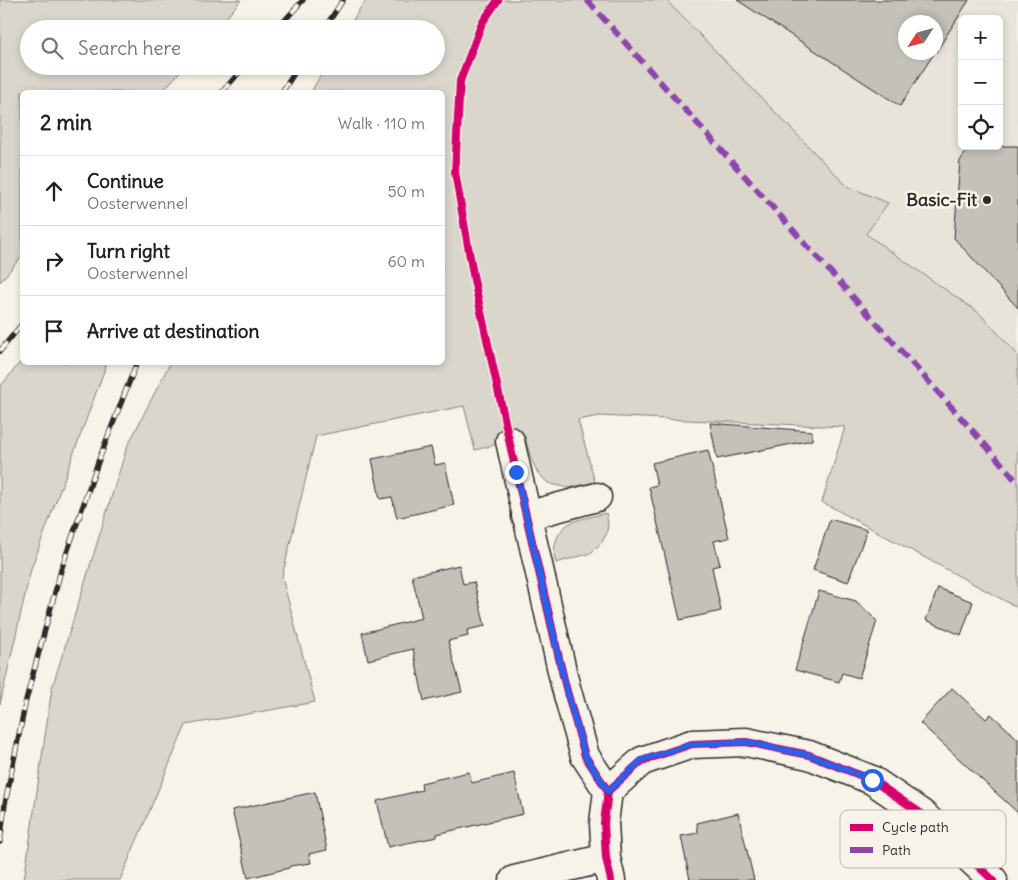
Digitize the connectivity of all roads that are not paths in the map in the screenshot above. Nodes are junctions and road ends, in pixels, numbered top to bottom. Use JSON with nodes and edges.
{"nodes":[{"id":1,"x":510,"y":441,"type":"dead end"},
{"id":2,"x":597,"y":497,"type":"dead end"},
{"id":3,"x":526,"y":516,"type":"junction"},
{"id":4,"x":608,"y":791,"type":"junction"},
{"id":5,"x":916,"y":810,"type":"edge"},
{"id":6,"x":980,"y":868,"type":"edge"},
{"id":7,"x":608,"y":869,"type":"edge"},
{"id":8,"x":514,"y":880,"type":"edge"},
{"id":9,"x":993,"y":880,"type":"edge"}],
"edges":[{"from":1,"to":3,"type":"street"},
{"from":2,"to":3,"type":"street"},
{"from":3,"to":4,"type":"street"},
{"from":4,"to":5,"type":"street"},
{"from":4,"to":7,"type":"street"},
{"from":6,"to":9,"type":"street"},
{"from":7,"to":8,"type":"street"}]}
